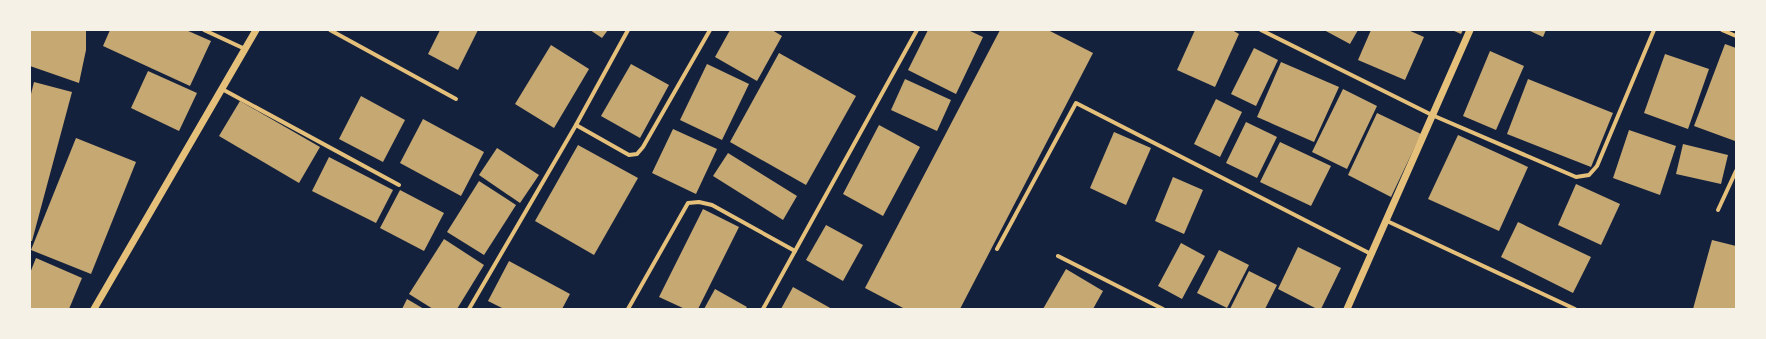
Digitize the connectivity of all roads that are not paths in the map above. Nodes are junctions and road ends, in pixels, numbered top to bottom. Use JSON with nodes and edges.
{"nodes":[{"id":1,"x":204,"y":30,"type":"edge"},
{"id":2,"x":256,"y":30,"type":"edge"},
{"id":3,"x":330,"y":30,"type":"edge"},
{"id":4,"x":628,"y":30,"type":"edge"},
{"id":5,"x":710,"y":30,"type":"edge"},
{"id":6,"x":918,"y":30,"type":"edge"},
{"id":7,"x":1261,"y":30,"type":"edge"},
{"id":8,"x":1470,"y":30,"type":"edge"},
{"id":9,"x":1654,"y":30,"type":"edge"},
{"id":10,"x":1722,"y":30,"type":"edge"},
{"id":11,"x":1736,"y":36,"type":"edge"},
{"id":12,"x":245,"y":49,"type":"junction"},
{"id":13,"x":222,"y":89,"type":"junction"},
{"id":14,"x":456,"y":99,"type":"dead end"},
{"id":15,"x":1432,"y":115,"type":"junction"},
{"id":16,"x":576,"y":125,"type":"junction"},
{"id":17,"x":1736,"y":171,"type":"edge"},
{"id":18,"x":399,"y":185,"type":"dead end"},
{"id":19,"x":1718,"y":210,"type":"dead end"},
{"id":20,"x":1387,"y":221,"type":"junction"},
{"id":21,"x":997,"y":249,"type":"dead end"},
{"id":22,"x":795,"y":251,"type":"junction"},
{"id":23,"x":1371,"y":254,"type":"junction"},
{"id":24,"x":1058,"y":256,"type":"dead end"},
{"id":25,"x":94,"y":309,"type":"edge"},
{"id":26,"x":469,"y":309,"type":"edge"},
{"id":27,"x":628,"y":309,"type":"edge"},
{"id":28,"x":763,"y":309,"type":"edge"},
{"id":29,"x":1163,"y":309,"type":"edge"},
{"id":30,"x":1347,"y":309,"type":"edge"},
{"id":31,"x":1575,"y":309,"type":"edge"}],
"edges":[{"from":1,"to":12,"type":"street"},
{"from":2,"to":12,"type":"street"},
{"from":3,"to":14,"type":"street"},
{"from":4,"to":16,"type":"street"},
{"from":5,"to":16,"type":"street"},
{"from":6,"to":22,"type":"street"},
{"from":7,"to":15,"type":"street"},
{"from":8,"to":15,"type":"street"},
{"from":9,"to":15,"type":"street"},
{"from":10,"to":11,"type":"street"},
{"from":12,"to":13,"type":"street"},
{"from":13,"to":18,"type":"street"},
{"from":13,"to":25,"type":"street"},
{"from":15,"to":20,"type":"street"},
{"from":16,"to":26,"type":"street"},
{"from":17,"to":19,"type":"street"},
{"from":20,"to":23,"type":"street"},
{"from":20,"to":31,"type":"street"},
{"from":21,"to":23,"type":"street"},
{"from":22,"to":27,"type":"street"},
{"from":22,"to":28,"type":"street"},
{"from":23,"to":30,"type":"street"},
{"from":24,"to":29,"type":"street"}]}
